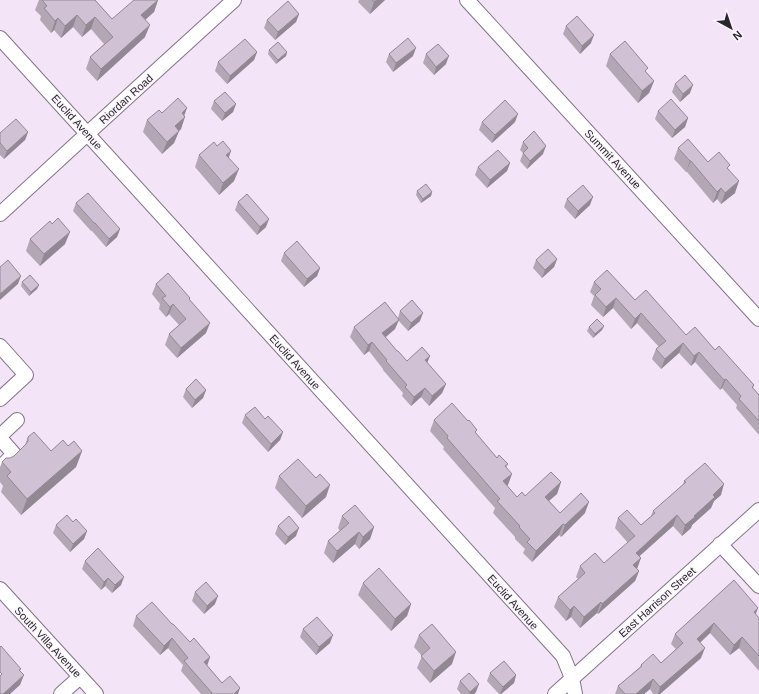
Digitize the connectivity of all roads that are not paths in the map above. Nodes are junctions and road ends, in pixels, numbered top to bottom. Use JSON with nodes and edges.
{"nodes":[{"id":1,"x":234,"y":0,"type":"edge"},
{"id":2,"x":467,"y":0,"type":"edge"},
{"id":3,"x":0,"y":38,"type":"edge"},
{"id":4,"x":87,"y":134,"type":"junction"},
{"id":5,"x":0,"y":214,"type":"edge"},
{"id":6,"x":759,"y":319,"type":"edge"},
{"id":7,"x":0,"y":346,"type":"edge"},
{"id":8,"x":0,"y":399,"type":"edge"},
{"id":9,"x":17,"y":420,"type":"dead end"},
{"id":10,"x":0,"y":437,"type":"edge"},
{"id":11,"x":2,"y":466,"type":"edge"},
{"id":12,"x":759,"y":510,"type":"edge"},
{"id":13,"x":720,"y":544,"type":"junction"},
{"id":14,"x":759,"y":586,"type":"edge"},
{"id":15,"x":0,"y":590,"type":"edge"},
{"id":16,"x":80,"y":677,"type":"junction"},
{"id":17,"x":572,"y":678,"type":"junction"},
{"id":18,"x":61,"y":694,"type":"edge"},
{"id":19,"x":96,"y":694,"type":"edge"},
{"id":20,"x":555,"y":694,"type":"edge"},
{"id":21,"x":575,"y":694,"type":"edge"}],
"edges":[{"from":1,"to":4,"type":"street","name":"Riordan Road"},
{"from":2,"to":6,"type":"street","name":"Summit Avenue"},
{"from":3,"to":4,"type":"street","name":"Euclid Avenue"},
{"from":4,"to":5,"type":"street","name":"Riordan Road"},
{"from":4,"to":17,"type":"street","name":"Euclid Avenue"},
{"from":7,"to":8,"type":"street"},
{"from":9,"to":10,"type":"street"},
{"from":10,"to":11,"type":"street"},
{"from":12,"to":13,"type":"street","name":"East Harrison Street"},
{"from":13,"to":14,"type":"street"},
{"from":13,"to":17,"type":"street","name":"East Harrison Street"},
{"from":15,"to":16,"type":"street","name":"South Villa Avenue"},
{"from":16,"to":18,"type":"street"},
{"from":16,"to":19,"type":"street","name":"South Villa Avenue"},
{"from":17,"to":20,"type":"street","name":"East Harrison Street"},
{"from":17,"to":21,"type":"street","name":"Euclid Avenue"}]}
